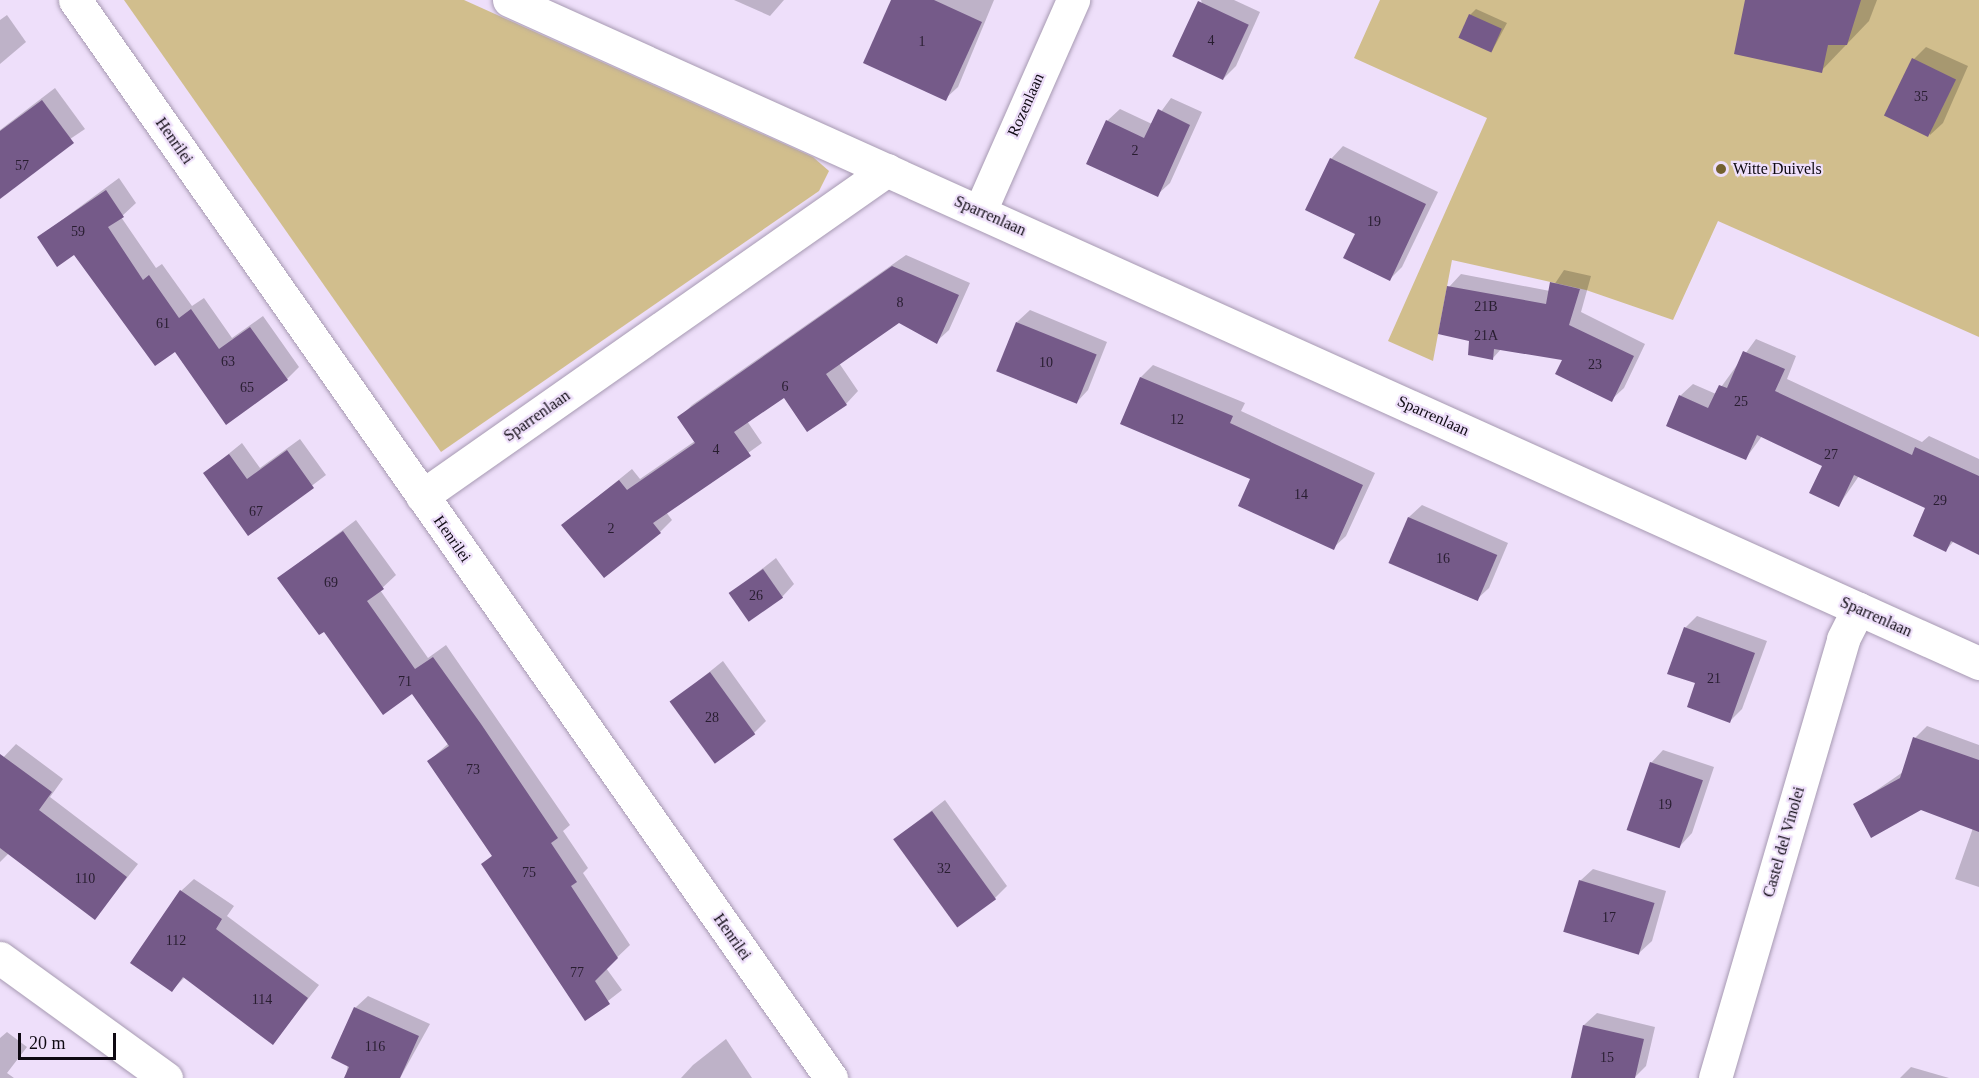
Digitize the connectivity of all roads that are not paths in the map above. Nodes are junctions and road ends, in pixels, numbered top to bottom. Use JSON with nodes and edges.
{"nodes":[{"id":1,"x":75,"y":0,"type":"edge"},
{"id":2,"x":509,"y":0,"type":"edge"},
{"id":3,"x":1073,"y":0,"type":"edge"},
{"id":4,"x":887,"y":170,"type":"junction"},
{"id":5,"x":980,"y":211,"type":"junction"},
{"id":6,"x":422,"y":496,"type":"junction"},
{"id":7,"x":1858,"y":609,"type":"junction"},
{"id":8,"x":1979,"y":663,"type":"edge"},
{"id":9,"x":0,"y":958,"type":"edge"},
{"id":10,"x":166,"y":1078,"type":"edge"},
{"id":11,"x":831,"y":1078,"type":"edge"},
{"id":12,"x":1715,"y":1078,"type":"edge"}],
"edges":[{"from":1,"to":6,"type":"street","name":"Henrilei"},
{"from":2,"to":4,"type":"street","name":"Sparrenlaan"},
{"from":3,"to":5,"type":"street","name":"Rozenlaan"},
{"from":4,"to":5,"type":"street","name":"Sparrenlaan"},
{"from":4,"to":6,"type":"street","name":"Sparrenlaan"},
{"from":5,"to":7,"type":"street","name":"Sparrenlaan"},
{"from":6,"to":11,"type":"street","name":"Henrilei"},
{"from":7,"to":8,"type":"street","name":"Sparrenlaan"},
{"from":7,"to":12,"type":"street","name":"Castel del Vinolei"},
{"from":9,"to":10,"type":"street"}]}
